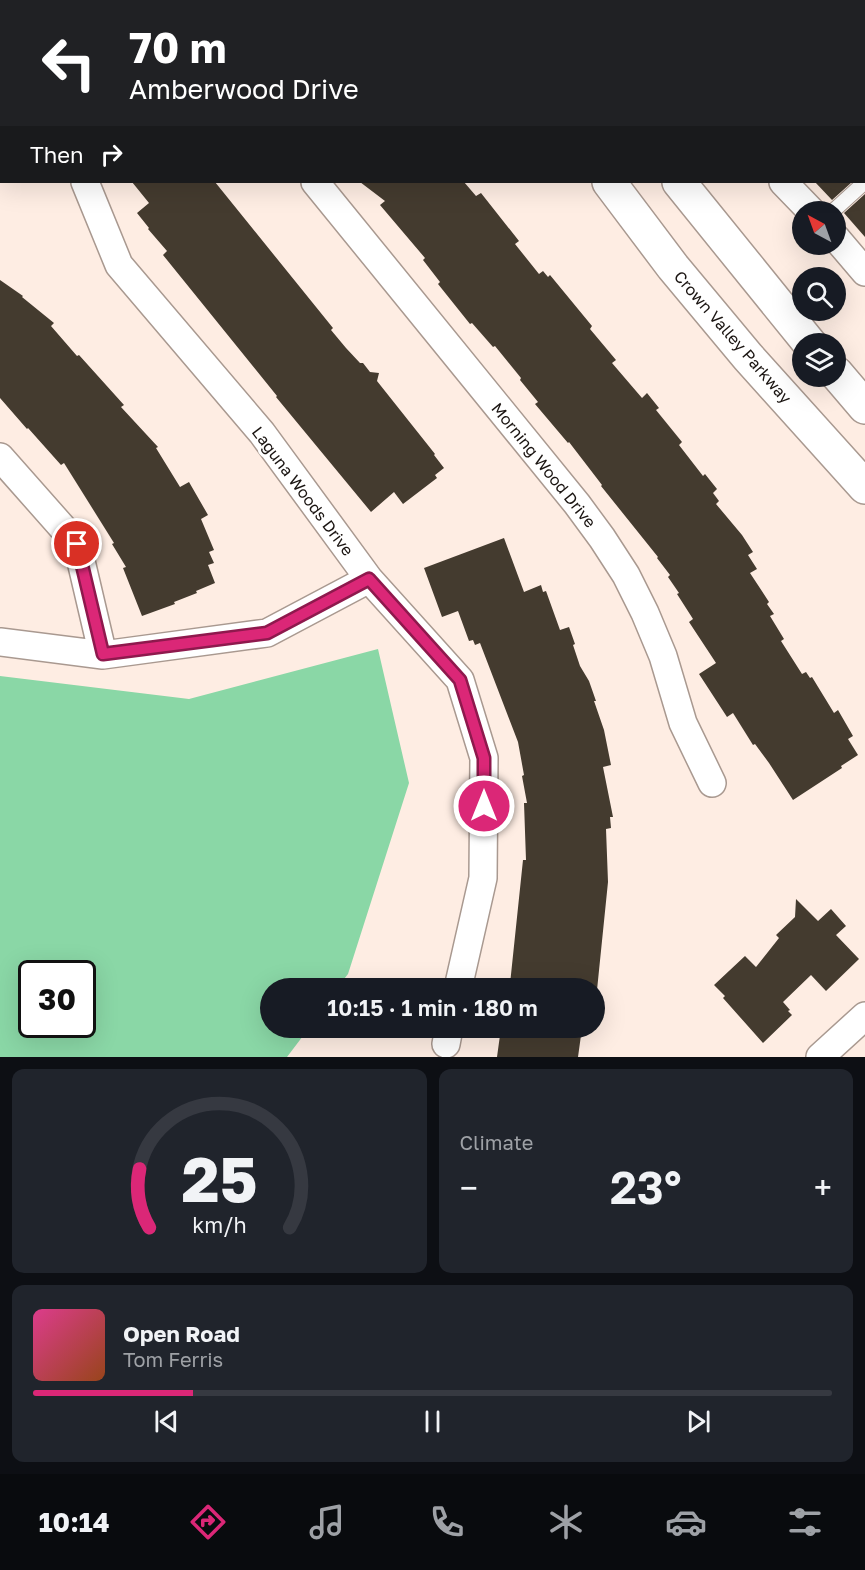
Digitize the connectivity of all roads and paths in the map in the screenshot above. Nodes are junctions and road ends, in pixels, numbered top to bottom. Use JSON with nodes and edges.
{"nodes":[{"id":1,"x":85,"y":183,"type":"edge"},
{"id":2,"x":316,"y":183,"type":"edge"},
{"id":3,"x":610,"y":183,"type":"edge"},
{"id":4,"x":680,"y":183,"type":"edge"},
{"id":5,"x":784,"y":183,"type":"edge"},
{"id":6,"x":864,"y":183,"type":"edge"},
{"id":7,"x":801,"y":201,"type":"edge"},
{"id":8,"x":844,"y":201,"type":"edge"},
{"id":9,"x":846,"y":250,"type":"edge"},
{"id":10,"x":865,"y":272,"type":"edge"},
{"id":11,"x":801,"y":333,"type":"edge"},
{"id":12,"x":846,"y":385,"type":"edge"},
{"id":13,"x":865,"y":407,"type":"edge"},
{"id":14,"x":0,"y":457,"type":"edge"},
{"id":15,"x":865,"y":486,"type":"edge"},
{"id":16,"x":369,"y":579,"type":"junction"},
{"id":17,"x":0,"y":642,"type":"edge"},
{"id":18,"x":103,"y":654,"type":"junction"},
{"id":19,"x":712,"y":783,"type":"dead end"},
{"id":20,"x":460,"y":978,"type":"edge"},
{"id":21,"x":865,"y":1016,"type":"edge"},
{"id":22,"x":820,"y":1057,"type":"edge"}],
"edges":[{"from":1,"to":16,"type":"street","name":"Laguna Woods Drive"},
{"from":2,"to":19,"type":"street","name":"Morning Wood Drive"},
{"from":3,"to":15,"type":"main road","name":"Crown Valley Parkway"},
{"from":4,"to":11,"type":"main road"},
{"from":5,"to":7,"type":"street"},
{"from":6,"to":8,"type":"lane"},
{"from":9,"to":10,"type":"street"},
{"from":12,"to":13,"type":"main road"},
{"from":14,"to":18,"type":"street"},
{"from":16,"to":18,"type":"street"},
{"from":16,"to":20,"type":"street","name":"Laguna Woods Drive"},
{"from":17,"to":18,"type":"street"},
{"from":21,"to":22,"type":"street"}]}
